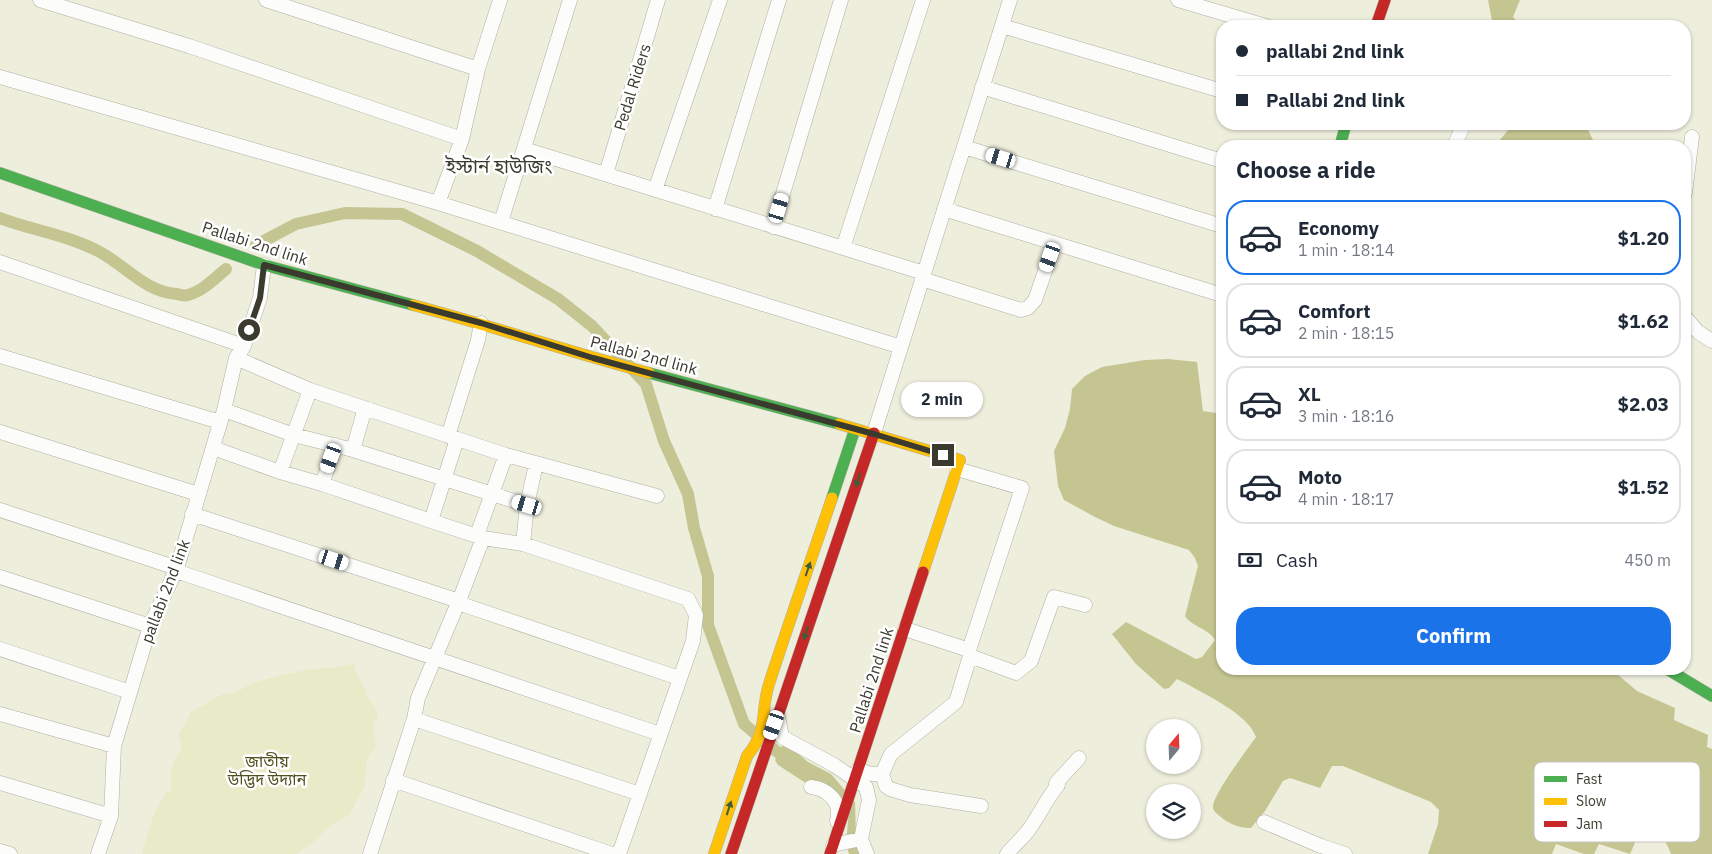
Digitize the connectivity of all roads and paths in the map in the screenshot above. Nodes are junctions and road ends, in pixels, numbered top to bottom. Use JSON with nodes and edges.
{"nodes":[{"id":1,"x":40,"y":0,"type":"edge"},
{"id":2,"x":266,"y":0,"type":"edge"},
{"id":3,"x":500,"y":0,"type":"edge"},
{"id":4,"x":570,"y":0,"type":"edge"},
{"id":5,"x":658,"y":0,"type":"edge"},
{"id":6,"x":720,"y":0,"type":"edge"},
{"id":7,"x":779,"y":0,"type":"edge"},
{"id":8,"x":842,"y":0,"type":"edge"},
{"id":9,"x":923,"y":0,"type":"edge"},
{"id":10,"x":1010,"y":0,"type":"edge"},
{"id":11,"x":1178,"y":0,"type":"edge"},
{"id":12,"x":1385,"y":0,"type":"edge"},
{"id":13,"x":69,"y":5,"type":"edge"},
{"id":14,"x":1246,"y":20,"type":"edge"},
{"id":15,"x":1378,"y":20,"type":"edge"},
{"id":16,"x":1002,"y":26,"type":"junction"},
{"id":17,"x":478,"y":69,"type":"junction"},
{"id":18,"x":0,"y":77,"type":"edge"},
{"id":19,"x":982,"y":87,"type":"junction"},
{"id":20,"x":1216,"y":89,"type":"edge"},
{"id":21,"x":1692,"y":137,"type":"dead end"},
{"id":22,"x":462,"y":139,"type":"junction"},
{"id":23,"x":1691,"y":145,"type":"edge"},
{"id":24,"x":964,"y":147,"type":"junction"},
{"id":25,"x":524,"y":149,"type":"junction"},
{"id":26,"x":1216,"y":159,"type":"edge"},
{"id":27,"x":0,"y":173,"type":"edge"},
{"id":28,"x":606,"y":174,"type":"junction"},
{"id":29,"x":655,"y":190,"type":"junction"},
{"id":30,"x":438,"y":203,"type":"junction"},
{"id":31,"x":715,"y":208,"type":"junction"},
{"id":32,"x":944,"y":209,"type":"junction"},
{"id":33,"x":501,"y":222,"type":"junction"},
{"id":34,"x":1216,"y":224,"type":"edge"},
{"id":35,"x":773,"y":226,"type":"junction"},
{"id":36,"x":1055,"y":243,"type":"junction"},
{"id":37,"x":844,"y":248,"type":"junction"},
{"id":38,"x":0,"y":262,"type":"edge"},
{"id":39,"x":264,"y":265,"type":"junction"},
{"id":40,"x":923,"y":276,"type":"junction"},
{"id":41,"x":1216,"y":293,"type":"edge"},
{"id":42,"x":481,"y":323,"type":"junction"},
{"id":43,"x":1691,"y":323,"type":"edge"},
{"id":44,"x":1712,"y":341,"type":"edge"},
{"id":45,"x":901,"y":348,"type":"junction"},
{"id":46,"x":240,"y":352,"type":"junction"},
{"id":47,"x":0,"y":356,"type":"edge"},
{"id":48,"x":310,"y":390,"type":"junction"},
{"id":49,"x":365,"y":408,"type":"junction"},
{"id":50,"x":222,"y":416,"type":"junction"},
{"id":51,"x":855,"y":429,"type":"junction"},
{"id":52,"x":0,"y":432,"type":"edge"},
{"id":53,"x":294,"y":434,"type":"junction"},
{"id":54,"x":874,"y":434,"type":"junction"},
{"id":55,"x":452,"y":437,"type":"junction"},
{"id":56,"x":336,"y":445,"type":"junction"},
{"id":57,"x":213,"y":448,"type":"junction"},
{"id":58,"x":353,"y":450,"type":"junction"},
{"id":59,"x":506,"y":455,"type":"junction"},
{"id":60,"x":536,"y":464,"type":"junction"},
{"id":61,"x":957,"y":468,"type":"junction"},
{"id":62,"x":280,"y":472,"type":"junction"},
{"id":63,"x":444,"y":479,"type":"junction"},
{"id":64,"x":322,"y":484,"type":"junction"},
{"id":65,"x":198,"y":494,"type":"junction"},
{"id":66,"x":491,"y":494,"type":"junction"},
{"id":67,"x":657,"y":496,"type":"dead end"},
{"id":68,"x":527,"y":505,"type":"junction"},
{"id":69,"x":0,"y":510,"type":"edge"},
{"id":70,"x":192,"y":514,"type":"junction"},
{"id":71,"x":431,"y":521,"type":"junction"},
{"id":72,"x":480,"y":536,"type":"junction"},
{"id":73,"x":523,"y":544,"type":"junction"},
{"id":74,"x":176,"y":570,"type":"junction"},
{"id":75,"x":0,"y":577,"type":"edge"},
{"id":76,"x":459,"y":602,"type":"junction"},
{"id":77,"x":1085,"y":605,"type":"dead end"},
{"id":78,"x":150,"y":626,"type":"junction"},
{"id":79,"x":905,"y":629,"type":"junction"},
{"id":80,"x":0,"y":649,"type":"edge"},
{"id":81,"x":969,"y":653,"type":"junction"},
{"id":82,"x":435,"y":657,"type":"junction"},
{"id":83,"x":1677,"y":675,"type":"edge"},
{"id":84,"x":679,"y":678,"type":"junction"},
{"id":85,"x":130,"y":692,"type":"junction"},
{"id":86,"x":1712,"y":696,"type":"edge"},
{"id":87,"x":0,"y":714,"type":"edge"},
{"id":88,"x":414,"y":719,"type":"junction"},
{"id":89,"x":773,"y":719,"type":"junction"},
{"id":90,"x":660,"y":734,"type":"junction"},
{"id":91,"x":114,"y":746,"type":"junction"},
{"id":92,"x":747,"y":756,"type":"junction"},
{"id":93,"x":764,"y":757,"type":"junction"},
{"id":94,"x":1079,"y":758,"type":"dead end"},
{"id":95,"x":882,"y":774,"type":"junction"},
{"id":96,"x":856,"y":776,"type":"junction"},
{"id":97,"x":393,"y":780,"type":"junction"},
{"id":98,"x":0,"y":782,"type":"edge"},
{"id":99,"x":811,"y":787,"type":"dead end"},
{"id":100,"x":640,"y":794,"type":"junction"},
{"id":101,"x":981,"y":806,"type":"dead end"},
{"id":102,"x":111,"y":816,"type":"junction"},
{"id":103,"x":1264,"y":822,"type":"dead end"},
{"id":104,"x":860,"y":839,"type":"junction"},
{"id":105,"x":836,"y":842,"type":"edge"},
{"id":106,"x":0,"y":851,"type":"edge"},
{"id":107,"x":376,"y":853,"type":"edge"},
{"id":108,"x":10,"y":854,"type":"edge"},
{"id":109,"x":98,"y":854,"type":"edge"},
{"id":110,"x":612,"y":854,"type":"edge"},
{"id":111,"x":619,"y":854,"type":"edge"},
{"id":112,"x":714,"y":854,"type":"edge"},
{"id":113,"x":731,"y":854,"type":"edge"},
{"id":114,"x":867,"y":854,"type":"edge"},
{"id":115,"x":1007,"y":854,"type":"edge"},
{"id":116,"x":1345,"y":854,"type":"edge"}],
"edges":[{"from":1,"to":13,"type":"street"},
{"from":2,"to":17,"type":"street"},
{"from":3,"to":17,"type":"street"},
{"from":4,"to":25,"type":"street"},
{"from":5,"to":28,"type":"street","name":"Pedal Riders"},
{"from":6,"to":29,"type":"street"},
{"from":7,"to":31,"type":"street"},
{"from":8,"to":35,"type":"street"},
{"from":9,"to":37,"type":"street"},
{"from":10,"to":16,"type":"street"},
{"from":11,"to":14,"type":"street"},
{"from":12,"to":15,"type":"street"},
{"from":13,"to":22,"type":"street"},
{"from":16,"to":19,"type":"street"},
{"from":16,"to":20,"type":"street"},
{"from":17,"to":22,"type":"street"},
{"from":18,"to":30,"type":"street"},
{"from":19,"to":24,"type":"street"},
{"from":19,"to":26,"type":"street"},
{"from":21,"to":23,"type":"street"},
{"from":22,"to":30,"type":"street"},
{"from":24,"to":32,"type":"street"},
{"from":24,"to":34,"type":"street"},
{"from":25,"to":28,"type":"street"},
{"from":25,"to":33,"type":"street"},
{"from":27,"to":39,"type":"street","name":"Pallabi 2nd link"},
{"from":28,"to":29,"type":"street"},
{"from":29,"to":31,"type":"street"},
{"from":30,"to":33,"type":"street"},
{"from":31,"to":35,"type":"street"},
{"from":32,"to":36,"type":"street"},
{"from":32,"to":40,"type":"street"},
{"from":33,"to":45,"type":"street"},
{"from":35,"to":37,"type":"street"},
{"from":36,"to":40,"type":"street"},
{"from":36,"to":41,"type":"street"},
{"from":37,"to":40,"type":"street"},
{"from":38,"to":46,"type":"street"},
{"from":39,"to":42,"type":"street","name":"Pallabi 2nd link"},
{"from":39,"to":46,"type":"street","name":"pallabi 2nd link"},
{"from":40,"to":45,"type":"street"},
{"from":42,"to":51,"type":"street","name":"Pallabi 2nd link"},
{"from":42,"to":55,"type":"street"},
{"from":43,"to":44,"type":"street"},
{"from":45,"to":54,"type":"street"},
{"from":46,"to":48,"type":"street"},
{"from":46,"to":50,"type":"street","name":"pallabi 2nd link"},
{"from":47,"to":50,"type":"street"},
{"from":48,"to":49,"type":"street"},
{"from":48,"to":53,"type":"street"},
{"from":49,"to":55,"type":"street"},
{"from":49,"to":58,"type":"street"},
{"from":50,"to":53,"type":"street"},
{"from":50,"to":57,"type":"street","name":"pallabi 2nd link"},
{"from":51,"to":54,"type":"street","name":"Pallabi 2nd link"},
{"from":89,"to":51,"type":"street","one_way":true},
{"from":52,"to":65,"type":"street"},
{"from":53,"to":56,"type":"street"},
{"from":53,"to":62,"type":"street"},
{"from":54,"to":61,"type":"street","name":"Pallabi 2nd link"},
{"from":54,"to":89,"type":"street","one_way":true},
{"from":55,"to":59,"type":"street"},
{"from":55,"to":63,"type":"street"},
{"from":56,"to":58,"type":"street"},
{"from":56,"to":64,"type":"street"},
{"from":57,"to":62,"type":"street"},
{"from":57,"to":65,"type":"street","name":"pallabi 2nd link"},
{"from":58,"to":63,"type":"street"},
{"from":59,"to":60,"type":"street"},
{"from":59,"to":66,"type":"street"},
{"from":60,"to":67,"type":"street"},
{"from":60,"to":68,"type":"street"},
{"from":61,"to":79,"type":"street","name":"Pallabi 2nd link"},
{"from":61,"to":81,"type":"street"},
{"from":62,"to":64,"type":"street"},
{"from":63,"to":66,"type":"street"},
{"from":63,"to":71,"type":"street"},
{"from":64,"to":71,"type":"street"},
{"from":65,"to":70,"type":"street","name":"pallabi 2nd link"},
{"from":66,"to":68,"type":"street"},
{"from":66,"to":72,"type":"street"},
{"from":68,"to":73,"type":"street"},
{"from":69,"to":74,"type":"street"},
{"from":70,"to":74,"type":"street","name":"pallabi 2nd link"},
{"from":70,"to":76,"type":"street"},
{"from":71,"to":72,"type":"street"},
{"from":72,"to":73,"type":"street"},
{"from":72,"to":76,"type":"street"},
{"from":73,"to":84,"type":"street"},
{"from":74,"to":78,"type":"street","name":"pallabi 2nd link"},
{"from":74,"to":82,"type":"street"},
{"from":75,"to":78,"type":"street"},
{"from":76,"to":82,"type":"street"},
{"from":76,"to":84,"type":"street"},
{"from":77,"to":81,"type":"street"},
{"from":78,"to":85,"type":"street","name":"pallabi 2nd link"},
{"from":79,"to":81,"type":"street"},
{"from":79,"to":96,"type":"street","name":"Pallabi 2nd link"},
{"from":80,"to":85,"type":"street"},
{"from":81,"to":95,"type":"street"},
{"from":82,"to":88,"type":"street"},
{"from":82,"to":90,"type":"street"},
{"from":83,"to":86,"type":"street"},
{"from":84,"to":90,"type":"street"},
{"from":85,"to":91,"type":"street","name":"pallabi 2nd link"},
{"from":87,"to":91,"type":"street"},
{"from":88,"to":97,"type":"street"},
{"from":88,"to":100,"type":"street"},
{"from":89,"to":92,"type":"street"},
{"from":89,"to":93,"type":"street"},
{"from":89,"to":96,"type":"street"},
{"from":90,"to":100,"type":"street"},
{"from":91,"to":102,"type":"street","name":"pallabi 2nd link"},
{"from":92,"to":93,"type":"street"},
{"from":112,"to":92,"type":"street","one_way":true},
{"from":93,"to":113,"type":"street"},
{"from":94,"to":115,"type":"street"},
{"from":95,"to":96,"type":"street"},
{"from":95,"to":101,"type":"street"},
{"from":96,"to":104,"type":"street"},
{"from":96,"to":105,"type":"street","name":"Pallabi 2nd link"},
{"from":97,"to":107,"type":"street"},
{"from":97,"to":110,"type":"street"},
{"from":98,"to":102,"type":"street"},
{"from":99,"to":105,"type":"street"},
{"from":100,"to":111,"type":"street"},
{"from":102,"to":109,"type":"street","name":"pallabi 2nd link"},
{"from":103,"to":116,"type":"street"},
{"from":104,"to":105,"type":"street"},
{"from":104,"to":114,"type":"street"},
{"from":106,"to":108,"type":"street"}]}
